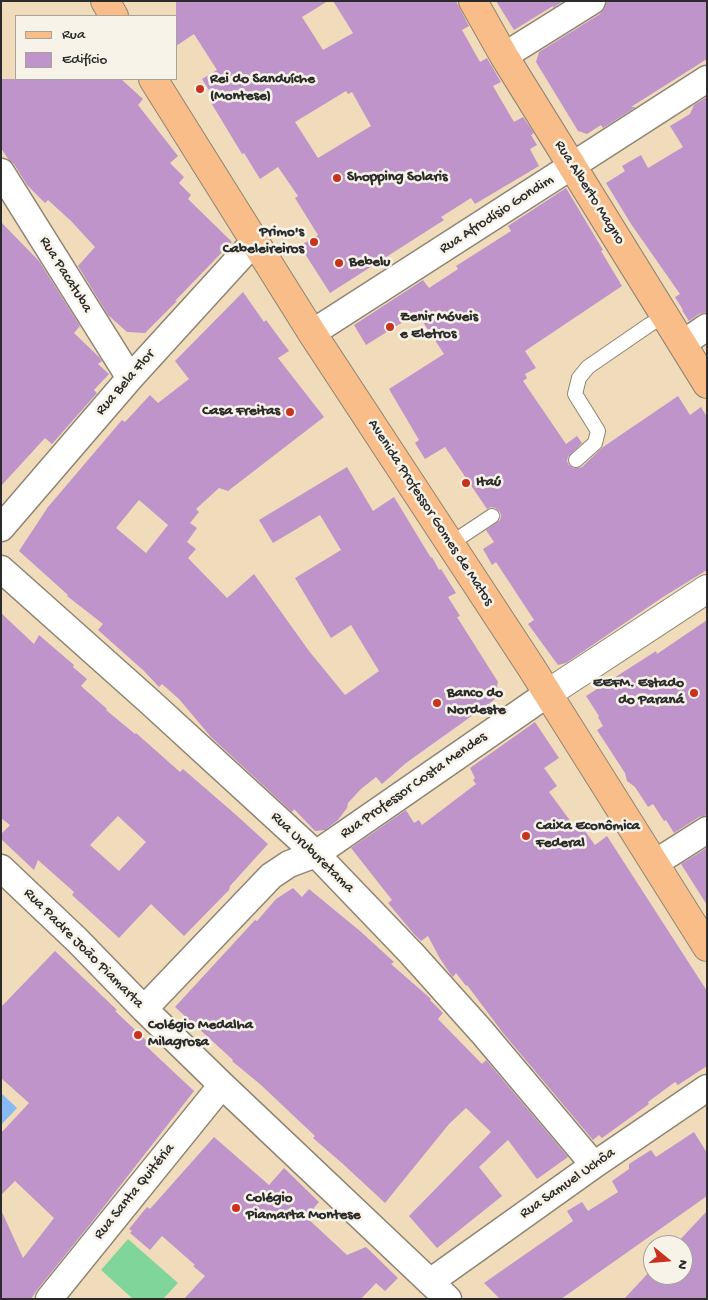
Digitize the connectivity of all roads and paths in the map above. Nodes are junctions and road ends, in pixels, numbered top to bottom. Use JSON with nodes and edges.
{"nodes":[{"id":1,"x":105,"y":1,"type":"edge"},
{"id":2,"x":473,"y":1,"type":"edge"},
{"id":3,"x":592,"y":1,"type":"edge"},
{"id":4,"x":113,"y":15,"type":"edge"},
{"id":5,"x":504,"y":56,"type":"junction"},
{"id":6,"x":707,"y":79,"type":"edge"},
{"id":7,"x":154,"y":80,"type":"edge"},
{"id":8,"x":572,"y":165,"type":"junction"},
{"id":9,"x":1,"y":172,"type":"edge"},
{"id":10,"x":254,"y":242,"type":"junction"},
{"id":11,"x":665,"y":316,"type":"junction"},
{"id":12,"x":707,"y":327,"type":"edge"},
{"id":13,"x":312,"y":333,"type":"junction"},
{"id":14,"x":682,"y":344,"type":"junction"},
{"id":15,"x":130,"y":378,"type":"junction"},
{"id":16,"x":707,"y":384,"type":"edge"},
{"id":17,"x":576,"y":460,"type":"dead end"},
{"id":18,"x":492,"y":516,"type":"dead end"},
{"id":19,"x":1,"y":528,"type":"edge"},
{"id":20,"x":450,"y":544,"type":"junction"},
{"id":21,"x":1,"y":569,"type":"edge"},
{"id":22,"x":707,"y":589,"type":"edge"},
{"id":23,"x":546,"y":694,"type":"junction"},
{"id":24,"x":707,"y":830,"type":"edge"},
{"id":25,"x":316,"y":854,"type":"junction"},
{"id":26,"x":655,"y":863,"type":"junction"},
{"id":27,"x":1,"y":868,"type":"edge"},
{"id":28,"x":707,"y":947,"type":"edge"},
{"id":29,"x":144,"y":1009,"type":"junction"},
{"id":30,"x":222,"y":1085,"type":"junction"},
{"id":31,"x":707,"y":1088,"type":"edge"},
{"id":32,"x":594,"y":1165,"type":"junction"},
{"id":33,"x":439,"y":1290,"type":"edge"},
{"id":34,"x":49,"y":1299,"type":"edge"}],
"edges":[{"from":1,"to":4,"type":"main road"},
{"from":2,"to":5,"type":"main road","name":"Rua Alberto Magno"},
{"from":3,"to":5,"type":"street"},
{"from":5,"to":8,"type":"main road","name":"Rua Alberto Magno"},
{"from":6,"to":8,"type":"street","name":"Rua Afrodísio Gondim"},
{"from":7,"to":10,"type":"main road","name":"Avenida Professor Gomes de Matos"},
{"from":8,"to":11,"type":"main road","name":"Rua Alberto Magno"},
{"from":8,"to":13,"type":"street","name":"Rua Afrodísio Gondim"},
{"from":9,"to":15,"type":"street","name":"Rua Pacatuba"},
{"from":10,"to":13,"type":"main road","name":"Avenida Professor Gomes de Matos"},
{"from":10,"to":15,"type":"street","name":"Rua Bela Flor"},
{"from":11,"to":14,"type":"main road","name":"Rua Alberto Magno"},
{"from":11,"to":17,"type":"lane"},
{"from":12,"to":14,"type":"street"},
{"from":13,"to":20,"type":"main road","name":"Avenida Professor Gomes de Matos"},
{"from":14,"to":16,"type":"main road","name":"Rua Alberto Magno"},
{"from":15,"to":19,"type":"street","name":"Rua Bela Flor"},
{"from":18,"to":20,"type":"lane"},
{"from":20,"to":23,"type":"main road","name":"Avenida Professor Gomes de Matos"},
{"from":21,"to":25,"type":"street","name":"Rua Uruburetama"},
{"from":22,"to":23,"type":"street","name":"Rua Professor Costa Mendes"},
{"from":23,"to":25,"type":"street","name":"Rua Professor Costa Mendes"},
{"from":23,"to":26,"type":"main road","name":"Avenida Professor Gomes de Matos"},
{"from":24,"to":26,"type":"street"},
{"from":25,"to":29,"type":"street","name":"Rua Professor Costa Mendes"},
{"from":25,"to":32,"type":"street","name":"Rua Uruburetama"},
{"from":26,"to":28,"type":"main road","name":"Avenida Professor Gomes de Matos"},
{"from":27,"to":29,"type":"street","name":"Rua Padre João Piamarta"},
{"from":29,"to":30,"type":"street","name":"Rua Padre João Piamarta"},
{"from":30,"to":33,"type":"street","name":"Rua Padre João Piamarta"},
{"from":30,"to":34,"type":"street","name":"Rua Santa Quitéria"},
{"from":31,"to":32,"type":"street","name":"Rua Samuel Uchôa"},
{"from":32,"to":33,"type":"street","name":"Rua Samuel Uchôa"}]}
